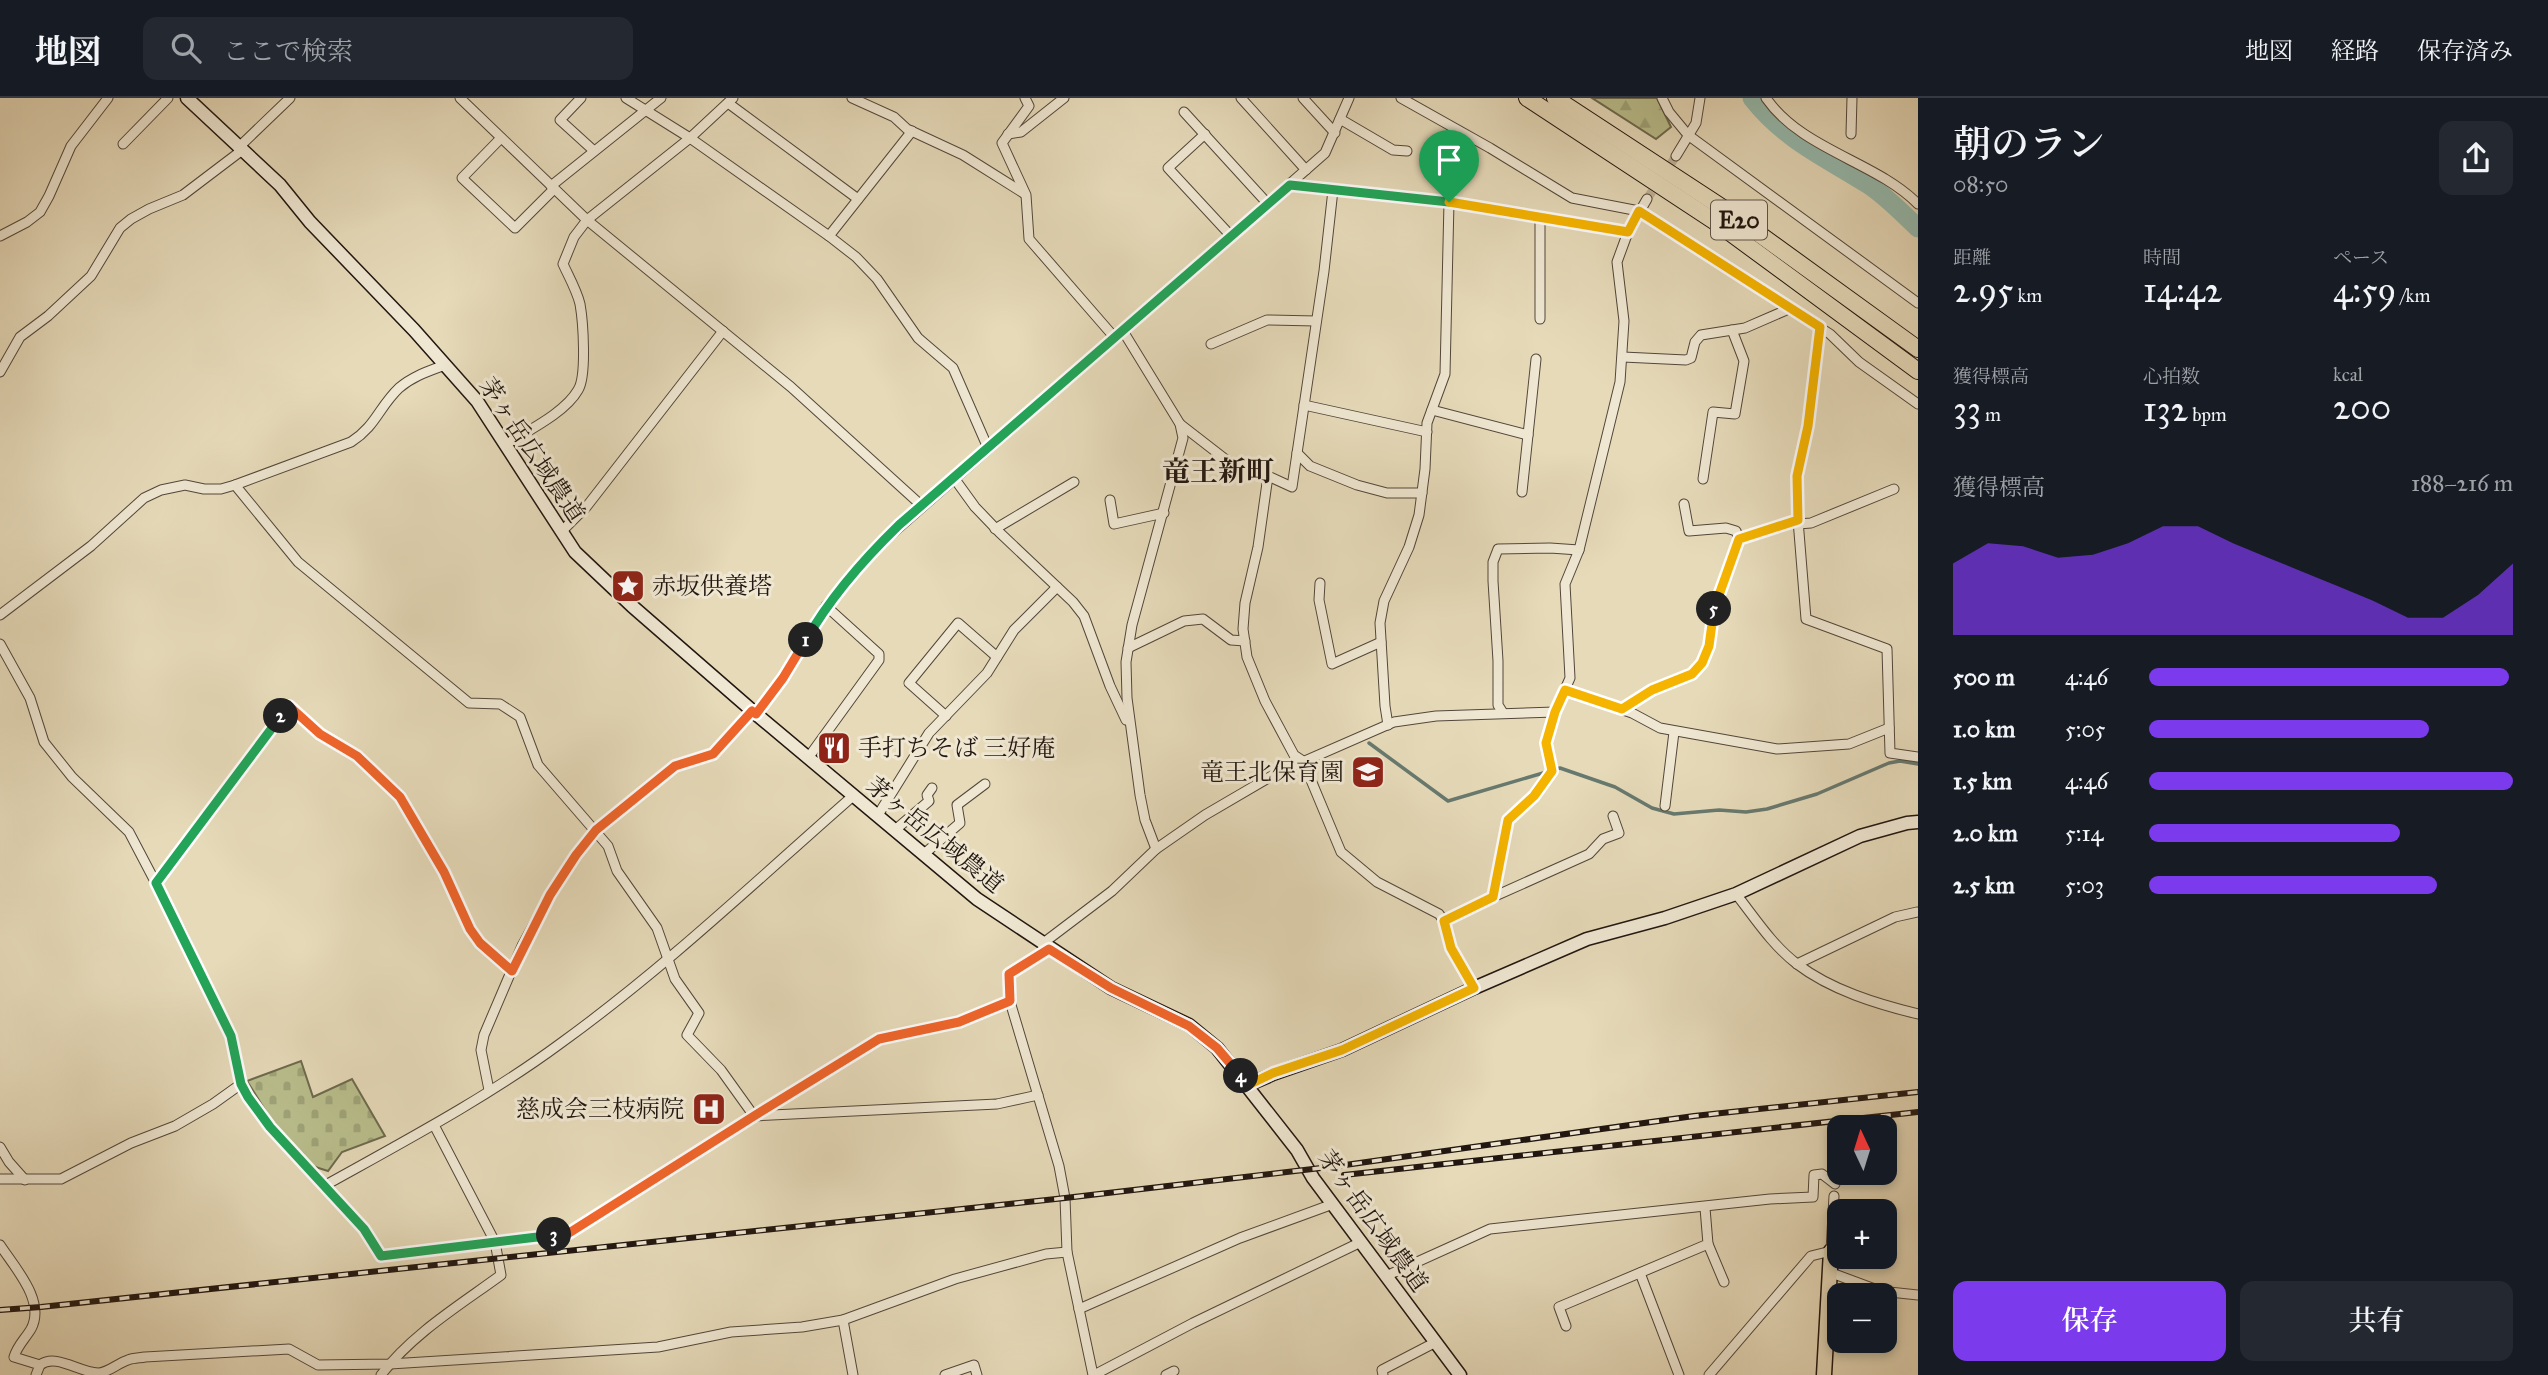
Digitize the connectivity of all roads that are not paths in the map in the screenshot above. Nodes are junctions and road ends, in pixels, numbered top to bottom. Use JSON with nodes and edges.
{"nodes":[{"id":1,"x":108,"y":98,"type":"edge"},
{"id":2,"x":168,"y":98,"type":"edge"},
{"id":3,"x":187,"y":98,"type":"edge"},
{"id":4,"x":290,"y":98,"type":"edge"},
{"id":5,"x":460,"y":98,"type":"edge"},
{"id":6,"x":581,"y":98,"type":"edge"},
{"id":7,"x":626,"y":98,"type":"edge"},
{"id":8,"x":661,"y":98,"type":"edge"},
{"id":9,"x":852,"y":98,"type":"edge"},
{"id":10,"x":1025,"y":98,"type":"edge"},
{"id":11,"x":1064,"y":98,"type":"edge"},
{"id":12,"x":1241,"y":98,"type":"edge"},
{"id":13,"x":1303,"y":98,"type":"edge"},
{"id":14,"x":1349,"y":98,"type":"edge"},
{"id":15,"x":1401,"y":98,"type":"edge"},
{"id":16,"x":1527,"y":98,"type":"edge"},
{"id":17,"x":1555,"y":98,"type":"edge"},
{"id":18,"x":1662,"y":98,"type":"edge"},
{"id":19,"x":1700,"y":98,"type":"edge"},
{"id":20,"x":1766,"y":98,"type":"edge"},
{"id":21,"x":1852,"y":98,"type":"edge"},
{"id":22,"x":730,"y":101,"type":"edge"},
{"id":23,"x":646,"y":111,"type":"junction"},
{"id":24,"x":1184,"y":112,"type":"dead end"},
{"id":25,"x":1340,"y":119,"type":"junction"},
{"id":26,"x":912,"y":131,"type":"junction"},
{"id":27,"x":1335,"y":133,"type":"junction"},
{"id":28,"x":1008,"y":134,"type":"junction"},
{"id":29,"x":1205,"y":134,"type":"junction"},
{"id":30,"x":1851,"y":134,"type":"dead end"},
{"id":31,"x":1689,"y":136,"type":"junction"},
{"id":32,"x":501,"y":138,"type":"junction"},
{"id":33,"x":690,"y":138,"type":"junction"},
{"id":34,"x":124,"y":144,"type":"dead end"},
{"id":35,"x":240,"y":149,"type":"junction"},
{"id":36,"x":593,"y":150,"type":"junction"},
{"id":37,"x":1407,"y":151,"type":"dead end"},
{"id":38,"x":1676,"y":156,"type":"tunnel mouth"},
{"id":39,"x":1306,"y":170,"type":"junction"},
{"id":40,"x":1290,"y":185,"type":"junction"},
{"id":41,"x":553,"y":187,"type":"junction"},
{"id":42,"x":1334,"y":190,"type":"junction"},
{"id":43,"x":1026,"y":195,"type":"junction"},
{"id":44,"x":858,"y":199,"type":"junction"},
{"id":45,"x":1647,"y":199,"type":"tunnel mouth"},
{"id":46,"x":1449,"y":202,"type":"junction"},
{"id":47,"x":1268,"y":204,"type":"junction"},
{"id":48,"x":1918,"y":204,"type":"edge"},
{"id":49,"x":1639,"y":211,"type":"junction"},
{"id":50,"x":1540,"y":217,"type":"junction"},
{"id":51,"x":587,"y":220,"type":"junction"},
{"id":52,"x":1628,"y":232,"type":"junction"},
{"id":53,"x":0,"y":236,"type":"edge"},
{"id":54,"x":830,"y":236,"type":"junction"},
{"id":55,"x":1231,"y":236,"type":"junction"},
{"id":56,"x":1918,"y":303,"type":"edge"},
{"id":57,"x":1791,"y":308,"type":"junction"},
{"id":58,"x":1540,"y":319,"type":"dead end"},
{"id":59,"x":1316,"y":321,"type":"junction"},
{"id":60,"x":1820,"y":327,"type":"junction"},
{"id":61,"x":1732,"y":330,"type":"junction"},
{"id":62,"x":723,"y":331,"type":"junction"},
{"id":63,"x":1123,"y":331,"type":"junction"},
{"id":64,"x":1115,"y":338,"type":"junction"},
{"id":65,"x":1211,"y":344,"type":"dead end"},
{"id":66,"x":1918,"y":349,"type":"edge"},
{"id":67,"x":1623,"y":357,"type":"junction"},
{"id":68,"x":1536,"y":359,"type":"dead end"},
{"id":69,"x":445,"y":365,"type":"junction"},
{"id":70,"x":1918,"y":371,"type":"edge"},
{"id":71,"x":0,"y":372,"type":"edge"},
{"id":72,"x":1918,"y":404,"type":"edge"},
{"id":73,"x":1304,"y":405,"type":"junction"},
{"id":74,"x":1432,"y":410,"type":"junction"},
{"id":75,"x":1180,"y":424,"type":"junction"},
{"id":76,"x":1427,"y":432,"type":"junction"},
{"id":77,"x":1528,"y":435,"type":"junction"},
{"id":78,"x":505,"y":445,"type":"junction"},
{"id":79,"x":988,"y":448,"type":"junction"},
{"id":80,"x":1297,"y":453,"type":"junction"},
{"id":81,"x":1268,"y":476,"type":"junction"},
{"id":82,"x":954,"y":478,"type":"junction"},
{"id":83,"x":1703,"y":479,"type":"dead end"},
{"id":84,"x":1074,"y":482,"type":"dead end"},
{"id":85,"x":235,"y":485,"type":"junction"},
{"id":86,"x":1894,"y":489,"type":"dead end"},
{"id":87,"x":1522,"y":492,"type":"dead end"},
{"id":88,"x":1422,"y":493,"type":"junction"},
{"id":89,"x":1110,"y":500,"type":"dead end"},
{"id":90,"x":1684,"y":504,"type":"dead end"},
{"id":91,"x":922,"y":506,"type":"junction"},
{"id":92,"x":1164,"y":513,"type":"junction"},
{"id":93,"x":1798,"y":522,"type":"junction"},
{"id":94,"x":995,"y":529,"type":"junction"},
{"id":95,"x":562,"y":531,"type":"junction"},
{"id":96,"x":1739,"y":539,"type":"junction"},
{"id":97,"x":1579,"y":550,"type":"junction"},
{"id":98,"x":1320,"y":583,"type":"dead end"},
{"id":99,"x":1057,"y":587,"type":"junction"},
{"id":100,"x":825,"y":606,"type":"junction"},
{"id":101,"x":0,"y":615,"type":"edge"},
{"id":102,"x":1245,"y":641,"type":"junction"},
{"id":103,"x":1381,"y":642,"type":"junction"},
{"id":104,"x":0,"y":644,"type":"edge"},
{"id":105,"x":1128,"y":648,"type":"junction"},
{"id":106,"x":997,"y":657,"type":"junction"},
{"id":107,"x":1565,"y":690,"type":"junction"},
{"id":108,"x":1622,"y":709,"type":"junction"},
{"id":109,"x":1555,"y":712,"type":"junction"},
{"id":110,"x":754,"y":713,"type":"junction"},
{"id":111,"x":1503,"y":713,"type":"junction"},
{"id":112,"x":946,"y":716,"type":"junction"},
{"id":113,"x":1388,"y":725,"type":"junction"},
{"id":114,"x":1130,"y":728,"type":"junction"},
{"id":115,"x":1889,"y":728,"type":"junction"},
{"id":116,"x":1674,"y":732,"type":"junction"},
{"id":117,"x":1918,"y":757,"type":"edge"},
{"id":118,"x":808,"y":758,"type":"junction"},
{"id":119,"x":1303,"y":761,"type":"junction"},
{"id":120,"x":985,"y":784,"type":"dead end"},
{"id":121,"x":932,"y":788,"type":"dead end"},
{"id":122,"x":853,"y":796,"type":"junction"},
{"id":123,"x":1665,"y":806,"type":"dead end"},
{"id":124,"x":878,"y":815,"type":"junction"},
{"id":125,"x":1613,"y":816,"type":"dead end"},
{"id":126,"x":1918,"y":822,"type":"edge"},
{"id":127,"x":596,"y":830,"type":"junction"},
{"id":128,"x":895,"y":830,"type":"junction"},
{"id":129,"x":1156,"y":849,"type":"junction"},
{"id":130,"x":924,"y":854,"type":"junction"},
{"id":131,"x":156,"y":883,"type":"junction"},
{"id":132,"x":1736,"y":894,"type":"junction"},
{"id":133,"x":1493,"y":897,"type":"junction"},
{"id":134,"x":1917,"y":912,"type":"edge"},
{"id":135,"x":1444,"y":921,"type":"junction"},
{"id":136,"x":1046,"y":946,"type":"junction"},
{"id":137,"x":667,"y":961,"type":"junction"},
{"id":138,"x":1797,"y":964,"type":"junction"},
{"id":139,"x":512,"y":971,"type":"junction"},
{"id":140,"x":1474,"y":988,"type":"junction"},
{"id":141,"x":1010,"y":1001,"type":"junction"},
{"id":142,"x":1918,"y":1014,"type":"edge"},
{"id":143,"x":241,"y":1084,"type":"junction"},
{"id":144,"x":1248,"y":1085,"type":"junction"},
{"id":145,"x":489,"y":1090,"type":"junction"},
{"id":146,"x":1038,"y":1095,"type":"junction"},
{"id":147,"x":754,"y":1116,"type":"junction"},
{"id":148,"x":434,"y":1125,"type":"junction"},
{"id":149,"x":0,"y":1147,"type":"edge"},
{"id":150,"x":1827,"y":1178,"type":"edge"},
{"id":151,"x":0,"y":1179,"type":"edge"},
{"id":152,"x":25,"y":1180,"type":"junction"},
{"id":153,"x":324,"y":1186,"type":"junction"},
{"id":154,"x":1834,"y":1196,"type":"dead end"},
{"id":155,"x":1834,"y":1199,"type":"edge"},
{"id":156,"x":1332,"y":1204,"type":"junction"},
{"id":157,"x":1705,"y":1208,"type":"junction"},
{"id":158,"x":495,"y":1242,"type":"junction"},
{"id":159,"x":1361,"y":1242,"type":"junction"},
{"id":160,"x":1709,"y":1244,"type":"junction"},
{"id":161,"x":0,"y":1245,"type":"edge"},
{"id":162,"x":1067,"y":1252,"type":"junction"},
{"id":163,"x":1827,"y":1252,"type":"edge"},
{"id":164,"x":1829,"y":1269,"type":"edge"},
{"id":165,"x":1829,"y":1272,"type":"junction"},
{"id":166,"x":1640,"y":1273,"type":"junction"},
{"id":167,"x":1386,"y":1276,"type":"junction"},
{"id":168,"x":1724,"y":1282,"type":"dead end"},
{"id":169,"x":1918,"y":1295,"type":"edge"},
{"id":170,"x":1079,"y":1309,"type":"junction"},
{"id":171,"x":843,"y":1320,"type":"junction"},
{"id":172,"x":1566,"y":1326,"type":"dead end"},
{"id":173,"x":1436,"y":1342,"type":"junction"},
{"id":174,"x":390,"y":1364,"type":"junction"},
{"id":175,"x":40,"y":1365,"type":"junction"},
{"id":176,"x":36,"y":1375,"type":"edge"},
{"id":177,"x":381,"y":1375,"type":"edge"},
{"id":178,"x":853,"y":1375,"type":"edge"},
{"id":179,"x":945,"y":1375,"type":"edge"},
{"id":180,"x":976,"y":1375,"type":"edge"},
{"id":181,"x":1094,"y":1375,"type":"edge"},
{"id":182,"x":1383,"y":1375,"type":"edge"},
{"id":183,"x":1460,"y":1375,"type":"edge"},
{"id":184,"x":1679,"y":1375,"type":"edge"},
{"id":185,"x":1709,"y":1375,"type":"edge"},
{"id":186,"x":1824,"y":1375,"type":"edge"}],
"edges":[{"from":1,"to":53,"type":"street"},
{"from":2,"to":34,"type":"street"},
{"from":3,"to":35,"type":"street","name":"茅ヶ岳広域農道"},
{"from":4,"to":35,"type":"street"},
{"from":5,"to":32,"type":"street"},
{"from":6,"to":36,"type":"street"},
{"from":7,"to":23,"type":"street"},
{"from":8,"to":23,"type":"street"},
{"from":9,"to":26,"type":"street"},
{"from":10,"to":28,"type":"street"},
{"from":11,"to":28,"type":"street"},
{"from":12,"to":39,"type":"street"},
{"from":13,"to":27,"type":"street"},
{"from":14,"to":25,"type":"street"},
{"from":15,"to":49,"type":"street"},
{"from":16,"to":70,"type":"highway","number":"E20"},
{"from":17,"to":66,"type":"highway","number":"E20"},
{"from":18,"to":31,"type":"street"},
{"from":19,"to":31,"type":"street"},
{"from":20,"to":48,"type":"street"},
{"from":21,"to":30,"type":"street"},
{"from":22,"to":33,"type":"street"},
{"from":22,"to":44,"type":"street"},
{"from":23,"to":33,"type":"street"},
{"from":23,"to":36,"type":"street"},
{"from":24,"to":29,"type":"street"},
{"from":25,"to":27,"type":"street"},
{"from":25,"to":37,"type":"street"},
{"from":26,"to":43,"type":"street"},
{"from":26,"to":44,"type":"street"},
{"from":27,"to":39,"type":"street"},
{"from":28,"to":43,"type":"street"},
{"from":29,"to":47,"type":"street"},
{"from":29,"to":55,"type":"street"},
{"from":31,"to":38,"type":"street"},
{"from":31,"to":56,"type":"street"},
{"from":32,"to":41,"type":"street"},
{"from":32,"to":41,"type":"street"},
{"from":33,"to":51,"type":"street"},
{"from":33,"to":54,"type":"street"},
{"from":35,"to":69,"type":"street","name":"茅ヶ岳広域農道"},
{"from":35,"to":71,"type":"street"},
{"from":36,"to":41,"type":"street"},
{"from":39,"to":40,"type":"street"},
{"from":40,"to":42,"type":"street"},
{"from":40,"to":47,"type":"street"},
{"from":41,"to":51,"type":"street"},
{"from":42,"to":46,"type":"street"},
{"from":42,"to":59,"type":"street"},
{"from":43,"to":64,"type":"street"},
{"from":44,"to":54,"type":"street"},
{"from":45,"to":49,"type":"street"},
{"from":46,"to":50,"type":"street"},
{"from":46,"to":74,"type":"street"},
{"from":47,"to":55,"type":"street"},
{"from":49,"to":52,"type":"street"},
{"from":49,"to":57,"type":"street"},
{"from":50,"to":52,"type":"street"},
{"from":50,"to":58,"type":"street"},
{"from":51,"to":62,"type":"street"},
{"from":51,"to":78,"type":"street"},
{"from":52,"to":67,"type":"street"},
{"from":54,"to":79,"type":"street"},
{"from":55,"to":63,"type":"street"},
{"from":57,"to":60,"type":"street"},
{"from":57,"to":61,"type":"street"},
{"from":59,"to":65,"type":"street"},
{"from":59,"to":73,"type":"street"},
{"from":60,"to":72,"type":"street"},
{"from":60,"to":93,"type":"street"},
{"from":61,"to":67,"type":"street"},
{"from":61,"to":83,"type":"street"},
{"from":62,"to":91,"type":"street"},
{"from":62,"to":95,"type":"street"},
{"from":63,"to":64,"type":"street"},
{"from":63,"to":75,"type":"street"},
{"from":64,"to":79,"type":"street"},
{"from":67,"to":97,"type":"street"},
{"from":68,"to":77,"type":"street"},
{"from":69,"to":78,"type":"street","name":"茅ヶ岳広域農道"},
{"from":69,"to":85,"type":"street"},
{"from":73,"to":76,"type":"street"},
{"from":73,"to":80,"type":"street"},
{"from":74,"to":76,"type":"street"},
{"from":74,"to":77,"type":"street"},
{"from":75,"to":81,"type":"street"},
{"from":75,"to":92,"type":"street"},
{"from":76,"to":88,"type":"street"},
{"from":77,"to":87,"type":"street"},
{"from":78,"to":95,"type":"street","name":"茅ヶ岳広域農道"},
{"from":79,"to":82,"type":"street"},
{"from":80,"to":81,"type":"street"},
{"from":80,"to":88,"type":"street"},
{"from":81,"to":102,"type":"street"},
{"from":82,"to":91,"type":"street"},
{"from":82,"to":94,"type":"street"},
{"from":84,"to":94,"type":"street"},
{"from":85,"to":101,"type":"street"},
{"from":85,"to":127,"type":"street"},
{"from":86,"to":93,"type":"street"},
{"from":88,"to":103,"type":"street"},
{"from":89,"to":92,"type":"street"},
{"from":90,"to":96,"type":"street"},
{"from":91,"to":100,"type":"street"},
{"from":92,"to":105,"type":"street"},
{"from":93,"to":96,"type":"street"},
{"from":93,"to":115,"type":"street"},
{"from":94,"to":99,"type":"street"},
{"from":95,"to":110,"type":"street","name":"茅ヶ岳広域農道"},
{"from":96,"to":108,"type":"street"},
{"from":97,"to":107,"type":"street"},
{"from":97,"to":111,"type":"street"},
{"from":98,"to":103,"type":"street"},
{"from":99,"to":106,"type":"street"},
{"from":99,"to":114,"type":"street"},
{"from":100,"to":110,"type":"street"},
{"from":100,"to":118,"type":"street"},
{"from":102,"to":105,"type":"street"},
{"from":102,"to":119,"type":"street"},
{"from":103,"to":113,"type":"street"},
{"from":104,"to":131,"type":"street"},
{"from":105,"to":114,"type":"street"},
{"from":106,"to":112,"type":"street"},
{"from":106,"to":112,"type":"street"},
{"from":107,"to":108,"type":"street"},
{"from":107,"to":109,"type":"street"},
{"from":108,"to":116,"type":"street"},
{"from":109,"to":111,"type":"street"},
{"from":109,"to":133,"type":"street"},
{"from":110,"to":118,"type":"street","name":"茅ヶ岳広域農道"},
{"from":110,"to":127,"type":"street"},
{"from":111,"to":113,"type":"street"},
{"from":112,"to":124,"type":"street"},
{"from":113,"to":119,"type":"street"},
{"from":114,"to":129,"type":"street"},
{"from":115,"to":116,"type":"street"},
{"from":115,"to":117,"type":"street"},
{"from":116,"to":123,"type":"street"},
{"from":118,"to":122,"type":"street","name":"茅ヶ岳広域農道"},
{"from":119,"to":129,"type":"street"},
{"from":119,"to":135,"type":"street"},
{"from":120,"to":130,"type":"street"},
{"from":121,"to":128,"type":"street"},
{"from":122,"to":124,"type":"street","name":"茅ヶ岳広域農道"},
{"from":122,"to":137,"type":"street"},
{"from":124,"to":128,"type":"street","name":"茅ヶ岳広域農道"},
{"from":125,"to":133,"type":"street"},
{"from":126,"to":132,"type":"street"},
{"from":127,"to":137,"type":"street"},
{"from":127,"to":139,"type":"street"},
{"from":128,"to":130,"type":"street","name":"茅ヶ岳広域農道"},
{"from":129,"to":136,"type":"street"},
{"from":130,"to":136,"type":"street","name":"茅ヶ岳広域農道"},
{"from":131,"to":139,"type":"street"},
{"from":131,"to":143,"type":"street"},
{"from":132,"to":138,"type":"street"},
{"from":132,"to":140,"type":"street"},
{"from":133,"to":135,"type":"street"},
{"from":134,"to":138,"type":"street"},
{"from":135,"to":140,"type":"street"},
{"from":136,"to":141,"type":"street"},
{"from":136,"to":144,"type":"street","name":"茅ヶ岳広域農道"},
{"from":137,"to":145,"type":"street"},
{"from":137,"to":147,"type":"street"},
{"from":138,"to":142,"type":"street"},
{"from":139,"to":145,"type":"street"},
{"from":140,"to":144,"type":"street"},
{"from":141,"to":146,"type":"street"},
{"from":141,"to":147,"type":"street"},
{"from":143,"to":152,"type":"street"},
{"from":143,"to":153,"type":"street"},
{"from":144,"to":156,"type":"street","name":"茅ヶ岳広域農道"},
{"from":145,"to":148,"type":"street"},
{"from":146,"to":147,"type":"street"},
{"from":146,"to":162,"type":"street"},
{"from":147,"to":158,"type":"street"},
{"from":148,"to":153,"type":"street"},
{"from":148,"to":158,"type":"street"},
{"from":149,"to":152,"type":"street"},
{"from":150,"to":157,"type":"street"},
{"from":151,"to":152,"type":"street"},
{"from":153,"to":158,"type":"street"},
{"from":154,"to":155,"type":"street"},
{"from":156,"to":159,"type":"street","name":"茅ヶ岳広域農道"},
{"from":156,"to":170,"type":"street"},
{"from":157,"to":160,"type":"street"},
{"from":157,"to":167,"type":"street"},
{"from":158,"to":174,"type":"street"},
{"from":159,"to":167,"type":"street","name":"茅ヶ岳広域農道"},
{"from":159,"to":181,"type":"street"},
{"from":160,"to":166,"type":"street"},
{"from":160,"to":168,"type":"street"},
{"from":161,"to":175,"type":"street"},
{"from":162,"to":170,"type":"street"},
{"from":162,"to":171,"type":"street"},
{"from":163,"to":185,"type":"street"},
{"from":164,"to":165,"type":"main road"},
{"from":165,"to":169,"type":"street"},
{"from":165,"to":186,"type":"main road"},
{"from":166,"to":172,"type":"street"},
{"from":166,"to":184,"type":"street"},
{"from":167,"to":173,"type":"street","name":"茅ヶ岳広域農道"},
{"from":170,"to":181,"type":"street"},
{"from":171,"to":174,"type":"street"},
{"from":171,"to":178,"type":"street"},
{"from":173,"to":182,"type":"street"},
{"from":173,"to":183,"type":"street","name":"茅ヶ岳広域農道"},
{"from":174,"to":175,"type":"street"},
{"from":174,"to":177,"type":"street"},
{"from":175,"to":176,"type":"street"},
{"from":179,"to":180,"type":"street"}]}
